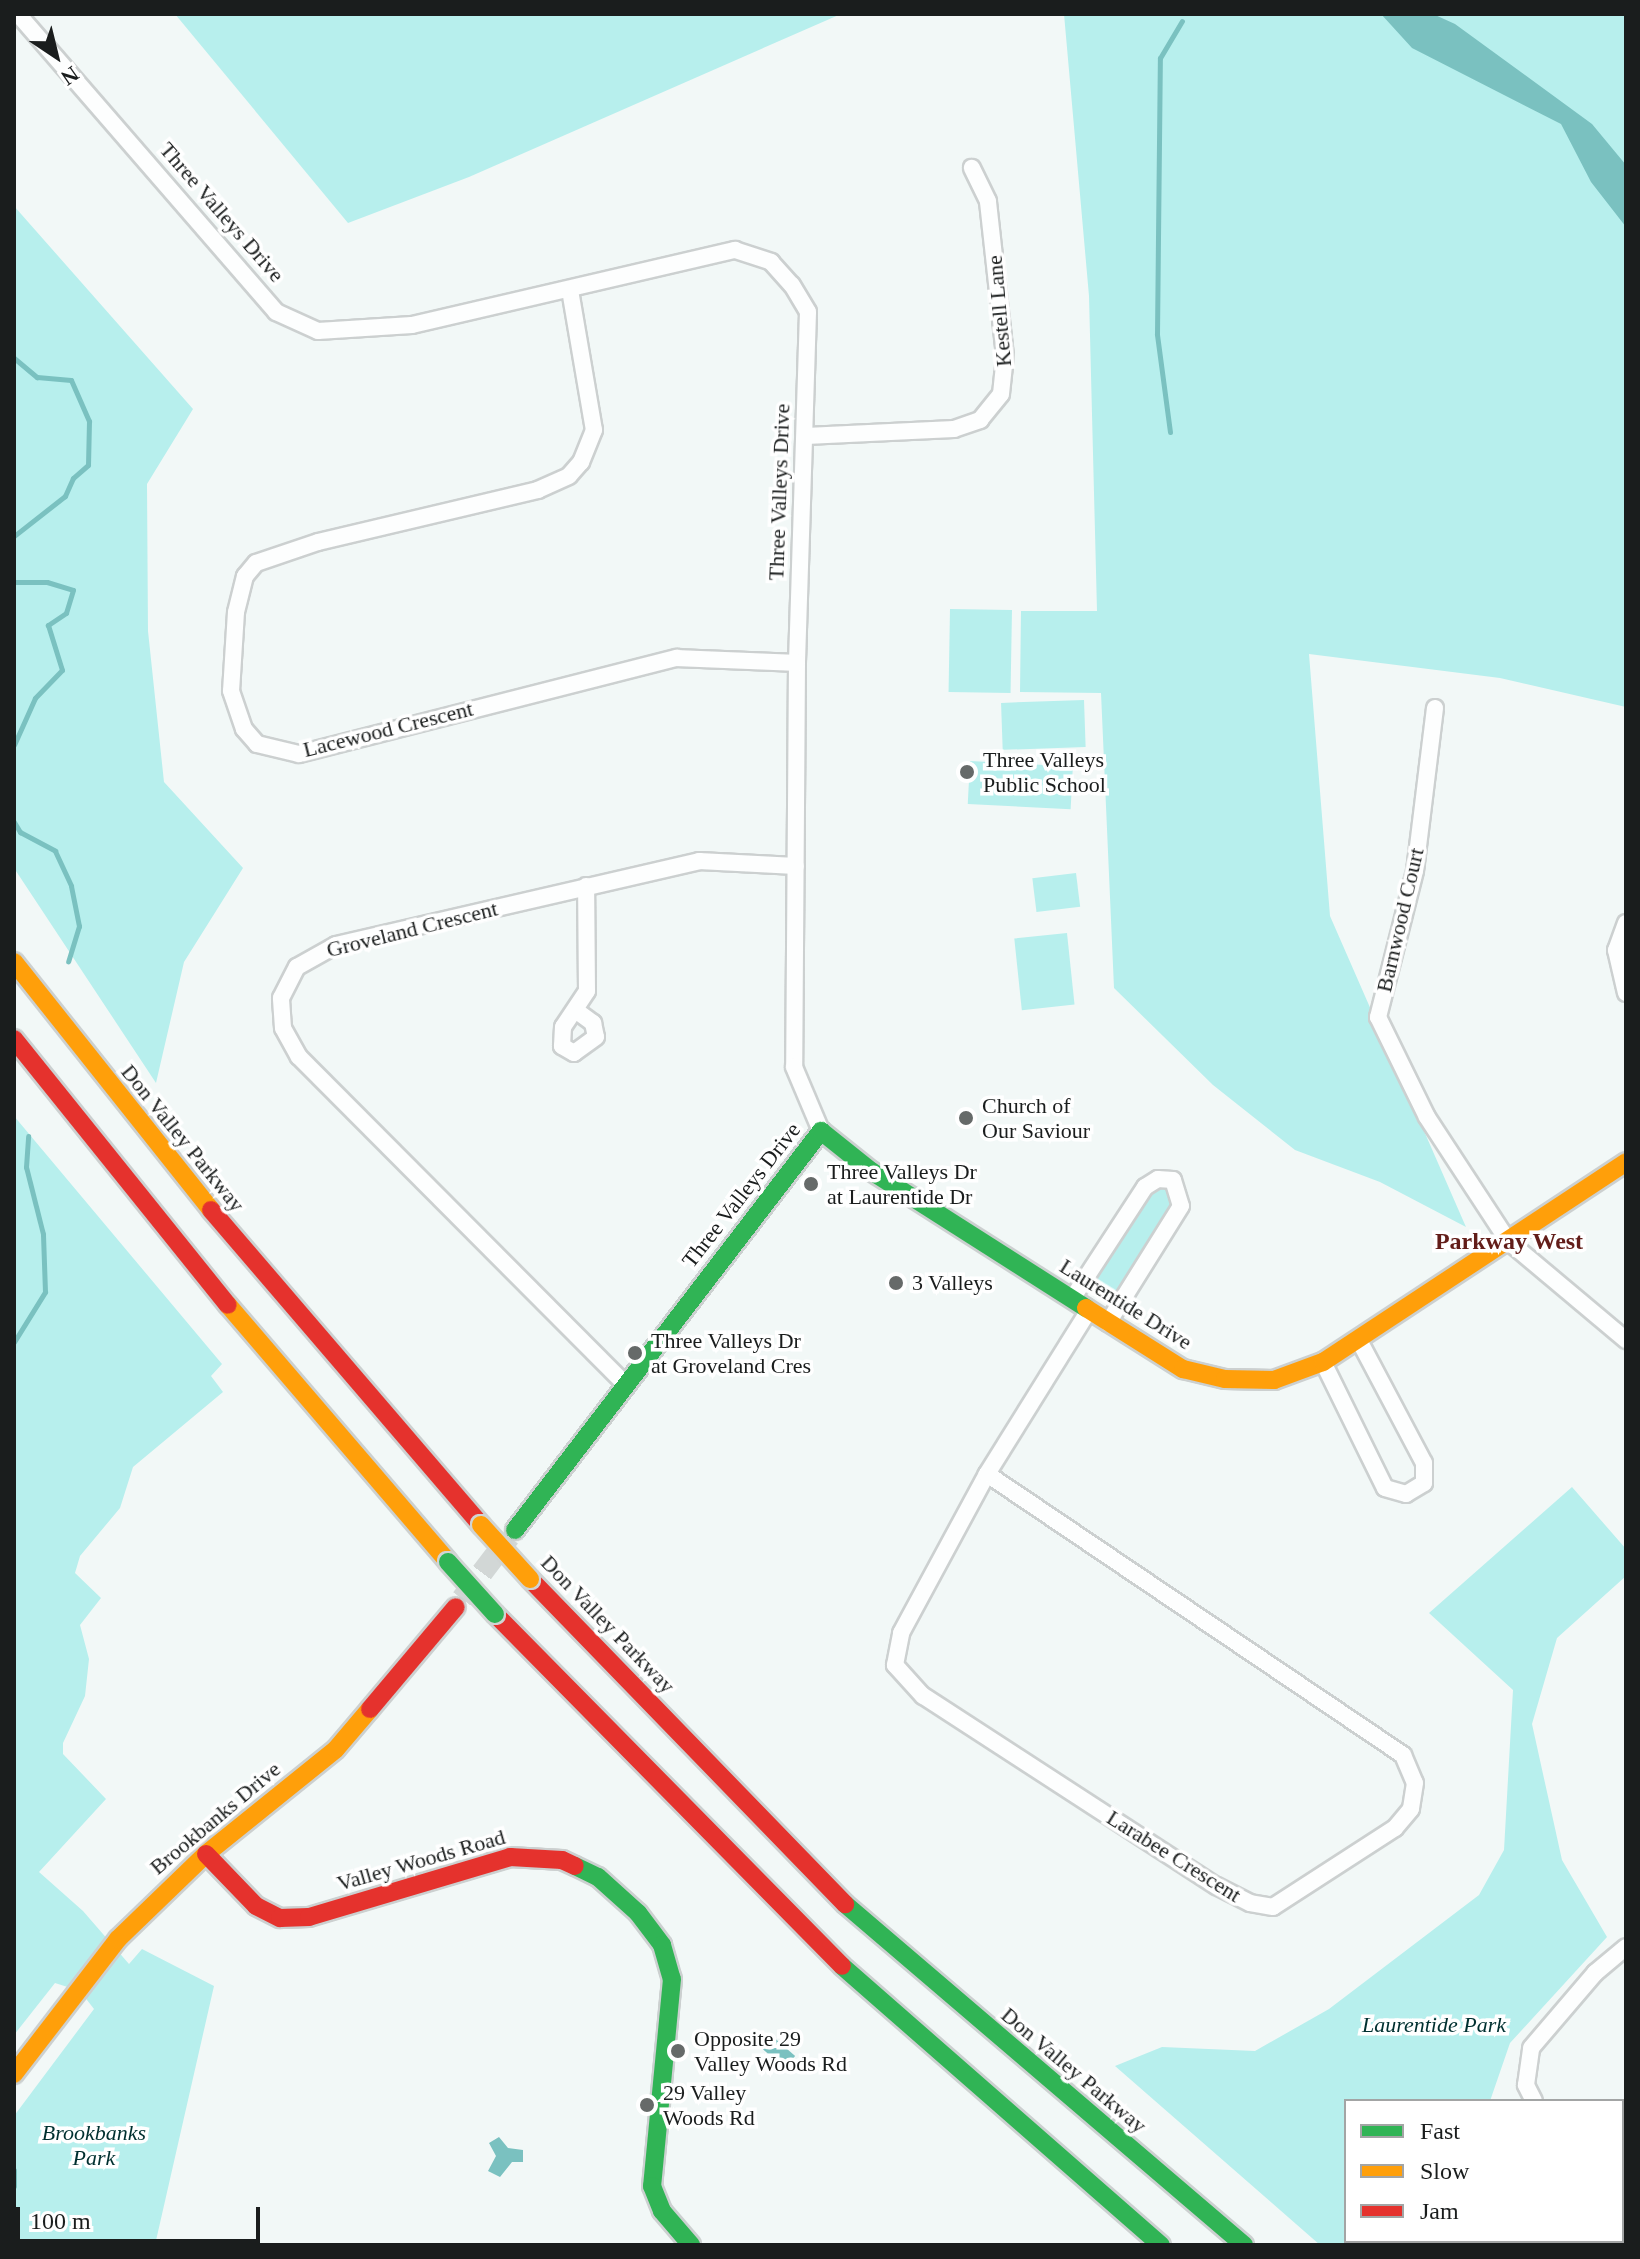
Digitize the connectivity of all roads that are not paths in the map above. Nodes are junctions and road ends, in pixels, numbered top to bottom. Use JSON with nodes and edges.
{"nodes":[{"id":1,"x":18,"y":14,"type":"edge"},
{"id":2,"x":972,"y":168,"type":"dead end"},
{"id":3,"x":570,"y":290,"type":"junction"},
{"id":4,"x":806,"y":436,"type":"junction"},
{"id":5,"x":797,"y":663,"type":"junction"},
{"id":6,"x":1435,"y":708,"type":"dead end"},
{"id":7,"x":796,"y":866,"type":"junction"},
{"id":8,"x":586,"y":886,"type":"junction"},
{"id":9,"x":1626,"y":923,"type":"edge"},
{"id":10,"x":14,"y":962,"type":"edge"},
{"id":11,"x":1626,"y":993,"type":"edge"},
{"id":12,"x":578,"y":1012,"type":"dead end"},
{"id":13,"x":14,"y":1039,"type":"edge"},
{"id":14,"x":821,"y":1131,"type":"junction"},
{"id":15,"x":1626,"y":1162,"type":"edge"},
{"id":16,"x":1508,"y":1241,"type":"junction"},
{"id":17,"x":1072,"y":1299,"type":"junction"},
{"id":18,"x":1089,"y":1310,"type":"junction"},
{"id":19,"x":1108,"y":1323,"type":"junction"},
{"id":20,"x":1359,"y":1340,"type":"junction"},
{"id":21,"x":1626,"y":1340,"type":"edge"},
{"id":22,"x":1323,"y":1362,"type":"junction"},
{"id":23,"x":623,"y":1382,"type":"junction"},
{"id":24,"x":987,"y":1474,"type":"junction"},
{"id":25,"x":515,"y":1530,"type":"tunnel mouth"},
{"id":26,"x":456,"y":1607,"type":"tunnel mouth"},
{"id":27,"x":206,"y":1854,"type":"junction"},
{"id":28,"x":1626,"y":1947,"type":"edge"},
{"id":29,"x":14,"y":2074,"type":"edge"},
{"id":30,"x":1533,"y":2099,"type":"edge"},
{"id":31,"x":691,"y":2245,"type":"edge"},
{"id":32,"x":1161,"y":2245,"type":"edge"},
{"id":33,"x":1244,"y":2245,"type":"edge"}],
"edges":[{"from":1,"to":3,"type":"street","name":"Three Valleys Drive"},
{"from":2,"to":4,"type":"street","name":"Kestell Lane"},
{"from":3,"to":4,"type":"street","name":"Three Valleys Drive"},
{"from":3,"to":5,"type":"street","name":"Lacewood Crescent"},
{"from":4,"to":5,"type":"street","name":"Three Valleys Drive"},
{"from":5,"to":7,"type":"street","name":"Three Valleys Drive"},
{"from":6,"to":16,"type":"street","name":"Barnwood Court"},
{"from":7,"to":8,"type":"street","name":"Groveland Crescent"},
{"from":7,"to":14,"type":"street","name":"Three Valleys Drive"},
{"from":8,"to":12,"type":"street"},
{"from":8,"to":23,"type":"street","name":"Groveland Crescent"},
{"from":9,"to":11,"type":"street"},
{"from":10,"to":33,"type":"main road","name":"Don Valley Parkway","bridge":true},
{"from":13,"to":32,"type":"main road","bridge":true},
{"from":14,"to":17,"type":"main road","name":"Laurentide Drive"},
{"from":14,"to":23,"type":"main road","name":"Three Valleys Drive"},
{"from":15,"to":16,"type":"main road","name":"Laurentide Drive"},
{"from":16,"to":20,"type":"main road","name":"Laurentide Drive"},
{"from":16,"to":21,"type":"street","name":"Barnwood Court"},
{"from":17,"to":18,"type":"main road","name":"Laurentide Drive"},
{"from":17,"to":19,"type":"street"},
{"from":18,"to":19,"type":"main road","name":"Laurentide Drive"},
{"from":18,"to":24,"type":"street","name":"Larabee Crescent"},
{"from":19,"to":22,"type":"main road","name":"Laurentide Drive"},
{"from":20,"to":22,"type":"main road","name":"Laurentide Drive"},
{"from":20,"to":22,"type":"street"},
{"from":23,"to":25,"type":"main road","name":"Three Valleys Drive"},
{"from":24,"to":24,"type":"street","name":"Larabee Crescent"},
{"from":26,"to":27,"type":"main road","name":"Brookbanks Drive"},
{"from":27,"to":29,"type":"main road","name":"Brookbanks Drive"},
{"from":27,"to":31,"type":"main road","name":"Valley Woods Road"},
{"from":28,"to":30,"type":"street"}]}
